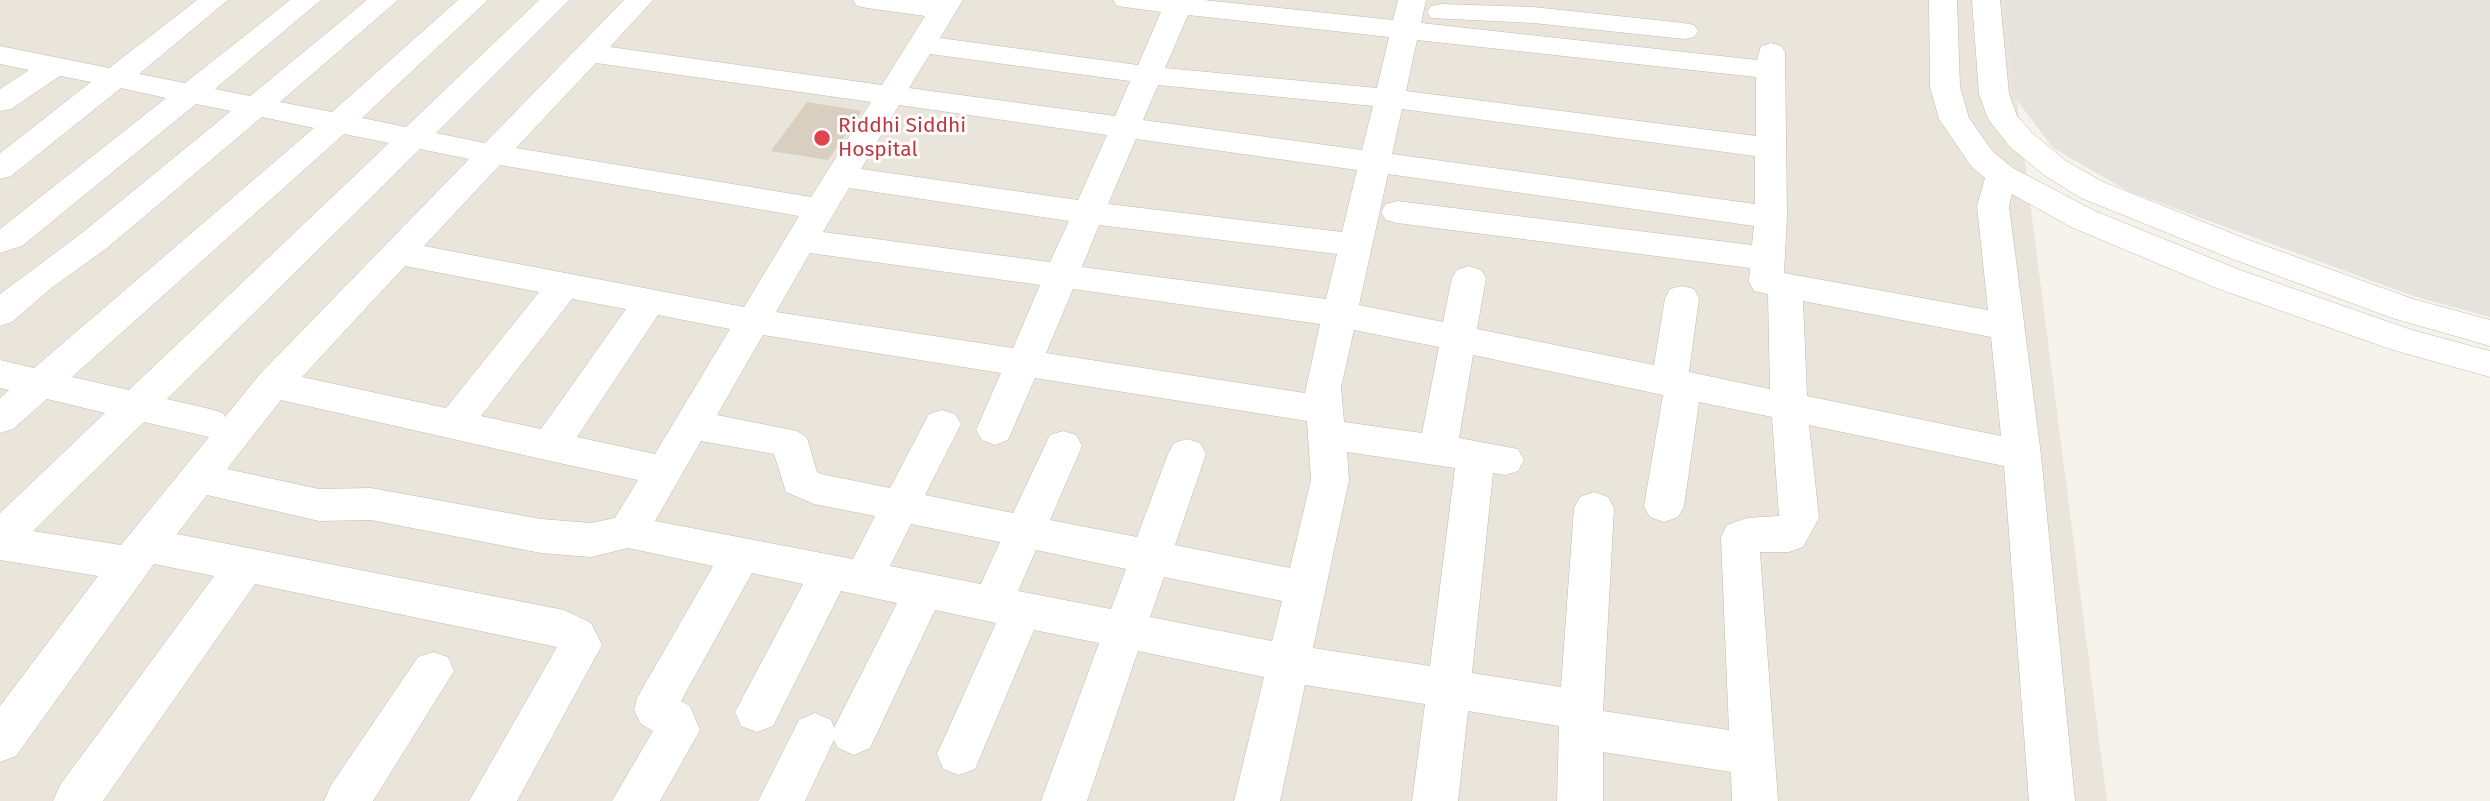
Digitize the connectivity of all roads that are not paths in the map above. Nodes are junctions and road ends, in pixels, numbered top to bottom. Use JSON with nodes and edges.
{"nodes":[{"id":1,"x":214,"y":0,"type":"edge"},
{"id":2,"x":307,"y":0,"type":"edge"},
{"id":3,"x":384,"y":0,"type":"edge"},
{"id":4,"x":474,"y":0,"type":"edge"},
{"id":5,"x":555,"y":0,"type":"edge"},
{"id":6,"x":639,"y":0,"type":"edge"},
{"id":7,"x":867,"y":0,"type":"edge"},
{"id":8,"x":1127,"y":0,"type":"edge"},
{"id":9,"x":1943,"y":0,"type":"edge"},
{"id":10,"x":1986,"y":0,"type":"edge"},
{"id":11,"x":1179,"y":3,"type":"edge"},
{"id":12,"x":946,"y":5,"type":"edge"},
{"id":13,"x":1409,"y":13,"type":"edge"},
{"id":14,"x":1684,"y":31,"type":"dead end"},
{"id":15,"x":922,"y":44,"type":"junction"},
{"id":16,"x":588,"y":53,"type":"junction"},
{"id":17,"x":0,"y":55,"type":"edge"},
{"id":18,"x":55,"y":66,"type":"junction"},
{"id":19,"x":1148,"y":75,"type":"junction"},
{"id":20,"x":115,"y":78,"type":"junction"},
{"id":21,"x":191,"y":94,"type":"junction"},
{"id":22,"x":889,"y":97,"type":"junction"},
{"id":23,"x":1390,"y":98,"type":"junction"},
{"id":24,"x":0,"y":102,"type":"edge"},
{"id":25,"x":257,"y":107,"type":"junction"},
{"id":26,"x":338,"y":123,"type":"junction"},
{"id":27,"x":1126,"y":127,"type":"junction"},
{"id":28,"x":414,"y":139,"type":"junction"},
{"id":29,"x":1771,"y":148,"type":"junction"},
{"id":30,"x":492,"y":154,"type":"junction"},
{"id":31,"x":1375,"y":160,"type":"junction"},
{"id":32,"x":0,"y":169,"type":"edge"},
{"id":33,"x":2002,"y":175,"type":"junction"},
{"id":34,"x":841,"y":176,"type":"junction"},
{"id":35,"x":1397,"y":212,"type":"dead end"},
{"id":36,"x":1088,"y":213,"type":"junction"},
{"id":37,"x":1771,"y":217,"type":"junction"},
{"id":38,"x":810,"y":225,"type":"junction"},
{"id":39,"x":0,"y":242,"type":"edge"},
{"id":40,"x":1356,"y":246,"type":"junction"},
{"id":41,"x":398,"y":253,"type":"junction"},
{"id":42,"x":1776,"y":272,"type":"junction"},
{"id":43,"x":1061,"y":276,"type":"junction"},
{"id":44,"x":1469,"y":278,"type":"dead end"},
{"id":45,"x":564,"y":285,"type":"junction"},
{"id":46,"x":1682,"y":298,"type":"dead end"},
{"id":47,"x":650,"y":301,"type":"junction"},
{"id":48,"x":0,"y":313,"type":"edge"},
{"id":49,"x":1340,"y":314,"type":"junction"},
{"id":50,"x":753,"y":321,"type":"junction"},
{"id":51,"x":2008,"y":327,"type":"junction"},
{"id":52,"x":2490,"y":332,"type":"edge"},
{"id":53,"x":1459,"y":338,"type":"junction"},
{"id":54,"x":1023,"y":365,"type":"junction"},
{"id":55,"x":2490,"y":365,"type":"edge"},
{"id":56,"x":0,"y":374,"type":"edge"},
{"id":57,"x":41,"y":383,"type":"junction"},
{"id":58,"x":1677,"y":383,"type":"junction"},
{"id":59,"x":273,"y":384,"type":"junction"},
{"id":60,"x":1789,"y":405,"type":"junction"},
{"id":61,"x":136,"y":406,"type":"junction"},
{"id":62,"x":0,"y":419,"type":"edge"},
{"id":63,"x":1326,"y":422,"type":"junction"},
{"id":64,"x":210,"y":423,"type":"dead end"},
{"id":65,"x":454,"y":424,"type":"junction"},
{"id":66,"x":942,"y":424,"type":"dead end"},
{"id":67,"x":692,"y":425,"type":"junction"},
{"id":68,"x":995,"y":430,"type":"dead end"},
{"id":69,"x":550,"y":446,"type":"junction"},
{"id":70,"x":1063,"y":446,"type":"dead end"},
{"id":71,"x":1187,"y":454,"type":"dead end"},
{"id":72,"x":1473,"y":454,"type":"junction"},
{"id":73,"x":2022,"y":455,"type":"junction"},
{"id":74,"x":664,"y":471,"type":"junction"},
{"id":75,"x":198,"y":478,"type":"junction"},
{"id":76,"x":902,"y":506,"type":"junction"},
{"id":77,"x":1664,"y":506,"type":"dead end"},
{"id":78,"x":1594,"y":508,"type":"dead end"},
{"id":79,"x":1025,"y":531,"type":"junction"},
{"id":80,"x":628,"y":532,"type":"junction"},
{"id":81,"x":6,"y":550,"type":"edge"},
{"id":82,"x":138,"y":555,"type":"junction"},
{"id":83,"x":741,"y":555,"type":"junction"},
{"id":84,"x":1151,"y":556,"type":"junction"},
{"id":85,"x":244,"y":565,"type":"junction"},
{"id":86,"x":847,"y":576,"type":"junction"},
{"id":87,"x":1306,"y":589,"type":"junction"},
{"id":88,"x":924,"y":591,"type":"junction"},
{"id":89,"x":1007,"y":607,"type":"junction"},
{"id":90,"x":1125,"y":630,"type":"junction"},
{"id":91,"x":1290,"y":663,"type":"junction"},
{"id":92,"x":433,"y":671,"type":"dead end"},
{"id":93,"x":1447,"y":690,"type":"junction"},
{"id":94,"x":14,"y":700,"type":"edge"},
{"id":95,"x":757,"y":712,"type":"dead end"},
{"id":96,"x":1581,"y":719,"type":"junction"},
{"id":97,"x":0,"y":741,"type":"edge"},
{"id":98,"x":959,"y":754,"type":"dead end"},
{"id":99,"x":1752,"y":754,"type":"junction"},
{"id":100,"x":76,"y":801,"type":"edge"},
{"id":101,"x":347,"y":801,"type":"edge"},
{"id":102,"x":492,"y":801,"type":"edge"},
{"id":103,"x":635,"y":801,"type":"edge"},
{"id":104,"x":781,"y":801,"type":"edge"},
{"id":105,"x":1064,"y":801,"type":"edge"},
{"id":106,"x":1257,"y":801,"type":"edge"},
{"id":107,"x":1436,"y":801,"type":"edge"},
{"id":108,"x":1580,"y":801,"type":"edge"},
{"id":109,"x":1755,"y":801,"type":"edge"},
{"id":110,"x":2052,"y":801,"type":"edge"}],
"edges":[{"from":1,"to":20,"type":"street"},
{"from":2,"to":21,"type":"street"},
{"from":3,"to":25,"type":"street"},
{"from":4,"to":26,"type":"street"},
{"from":5,"to":28,"type":"street"},
{"from":6,"to":16,"type":"street"},
{"from":7,"to":12,"type":"street"},
{"from":8,"to":11,"type":"street"},
{"from":9,"to":33,"type":"street"},
{"from":10,"to":52,"type":"street"},
{"from":11,"to":13,"type":"street"},
{"from":11,"to":19,"type":"street"},
{"from":12,"to":15,"type":"street"},
{"from":13,"to":14,"type":"street"},
{"from":13,"to":23,"type":"street"},
{"from":13,"to":29,"type":"street"},
{"from":15,"to":19,"type":"street"},
{"from":15,"to":22,"type":"street"},
{"from":16,"to":22,"type":"street"},
{"from":16,"to":30,"type":"street"},
{"from":17,"to":18,"type":"street"},
{"from":18,"to":20,"type":"street"},
{"from":18,"to":24,"type":"street"},
{"from":19,"to":23,"type":"street"},
{"from":19,"to":27,"type":"street"},
{"from":20,"to":21,"type":"street"},
{"from":20,"to":32,"type":"street"},
{"from":21,"to":25,"type":"street"},
{"from":21,"to":39,"type":"street"},
{"from":22,"to":27,"type":"street"},
{"from":22,"to":34,"type":"street"},
{"from":23,"to":29,"type":"street"},
{"from":23,"to":31,"type":"street"},
{"from":25,"to":26,"type":"street"},
{"from":25,"to":48,"type":"street"},
{"from":26,"to":28,"type":"street"},
{"from":26,"to":57,"type":"street"},
{"from":27,"to":31,"type":"street"},
{"from":27,"to":36,"type":"street"},
{"from":28,"to":30,"type":"street"},
{"from":28,"to":61,"type":"street"},
{"from":29,"to":37,"type":"street"},
{"from":30,"to":38,"type":"street"},
{"from":30,"to":41,"type":"street"},
{"from":31,"to":37,"type":"street"},
{"from":31,"to":40,"type":"street"},
{"from":33,"to":51,"type":"street"},
{"from":33,"to":55,"type":"street"},
{"from":34,"to":36,"type":"street"},
{"from":34,"to":38,"type":"street"},
{"from":35,"to":42,"type":"street"},
{"from":36,"to":40,"type":"street"},
{"from":36,"to":43,"type":"street"},
{"from":37,"to":42,"type":"street"},
{"from":38,"to":43,"type":"street"},
{"from":38,"to":50,"type":"street"},
{"from":40,"to":49,"type":"street"},
{"from":41,"to":45,"type":"street"},
{"from":41,"to":59,"type":"street"},
{"from":42,"to":51,"type":"street"},
{"from":42,"to":60,"type":"street"},
{"from":43,"to":49,"type":"street"},
{"from":43,"to":54,"type":"street"},
{"from":44,"to":53,"type":"street"},
{"from":45,"to":47,"type":"street"},
{"from":45,"to":65,"type":"street"},
{"from":46,"to":58,"type":"street"},
{"from":47,"to":50,"type":"street"},
{"from":47,"to":69,"type":"street"},
{"from":49,"to":53,"type":"street"},
{"from":49,"to":63,"type":"street"},
{"from":50,"to":54,"type":"street"},
{"from":50,"to":67,"type":"street"},
{"from":51,"to":73,"type":"street"},
{"from":53,"to":58,"type":"street"},
{"from":53,"to":72,"type":"street"},
{"from":54,"to":63,"type":"street"},
{"from":54,"to":68,"type":"street"},
{"from":56,"to":57,"type":"street"},
{"from":57,"to":61,"type":"street"},
{"from":57,"to":62,"type":"street"},
{"from":58,"to":60,"type":"street"},
{"from":58,"to":77,"type":"street"},
{"from":59,"to":65,"type":"street"},
{"from":59,"to":75,"type":"street"},
{"from":60,"to":73,"type":"street"},
{"from":60,"to":99,"type":"street"},
{"from":61,"to":64,"type":"street"},
{"from":61,"to":81,"type":"street"},
{"from":63,"to":72,"type":"street"},
{"from":63,"to":87,"type":"street"},
{"from":65,"to":69,"type":"street"},
{"from":66,"to":76,"type":"street"},
{"from":67,"to":74,"type":"street"},
{"from":67,"to":76,"type":"street"},
{"from":69,"to":74,"type":"street"},
{"from":70,"to":79,"type":"street"},
{"from":71,"to":84,"type":"street"},
{"from":72,"to":93,"type":"street"},
{"from":73,"to":110,"type":"street"},
{"from":74,"to":80,"type":"street"},
{"from":75,"to":80,"type":"street"},
{"from":75,"to":82,"type":"street"},
{"from":76,"to":79,"type":"street"},
{"from":76,"to":86,"type":"street"},
{"from":78,"to":96,"type":"street"},
{"from":79,"to":84,"type":"street"},
{"from":79,"to":89,"type":"street"},
{"from":80,"to":83,"type":"street"},
{"from":81,"to":82,"type":"street"},
{"from":82,"to":85,"type":"street"},
{"from":82,"to":94,"type":"street"},
{"from":83,"to":86,"type":"street"},
{"from":83,"to":103,"type":"street"},
{"from":84,"to":87,"type":"street"},
{"from":84,"to":90,"type":"street"},
{"from":85,"to":100,"type":"street"},
{"from":85,"to":102,"type":"street"},
{"from":86,"to":88,"type":"street"},
{"from":86,"to":95,"type":"street"},
{"from":87,"to":91,"type":"street"},
{"from":88,"to":89,"type":"street"},
{"from":88,"to":104,"type":"street"},
{"from":89,"to":90,"type":"street"},
{"from":89,"to":98,"type":"street"},
{"from":90,"to":91,"type":"street"},
{"from":90,"to":105,"type":"street"},
{"from":91,"to":93,"type":"street"},
{"from":91,"to":106,"type":"street"},
{"from":92,"to":101,"type":"street"},
{"from":93,"to":96,"type":"street"},
{"from":93,"to":107,"type":"street"},
{"from":94,"to":97,"type":"street"},
{"from":96,"to":99,"type":"street"},
{"from":96,"to":108,"type":"street"},
{"from":99,"to":109,"type":"street"}]}
